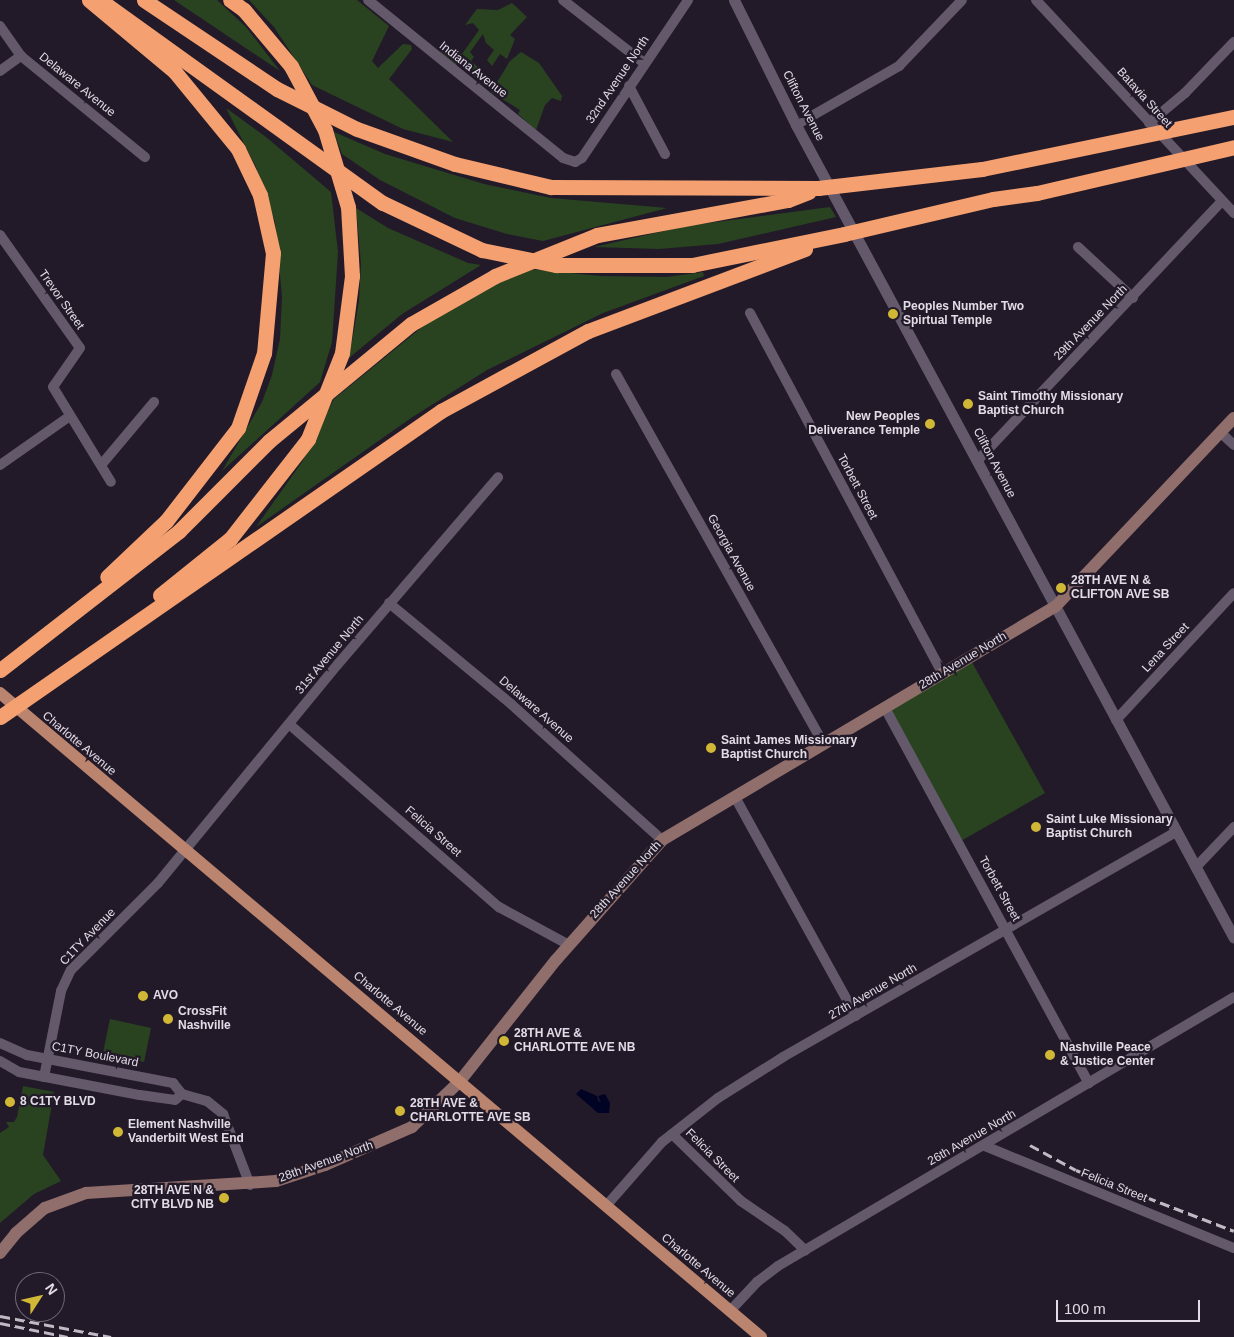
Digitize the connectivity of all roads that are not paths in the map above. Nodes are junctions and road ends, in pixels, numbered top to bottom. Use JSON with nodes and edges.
{"nodes":[{"id":1,"x":89,"y":0,"type":"edge"},
{"id":2,"x":100,"y":0,"type":"edge"},
{"id":3,"x":144,"y":0,"type":"edge"},
{"id":4,"x":230,"y":0,"type":"edge"},
{"id":5,"x":368,"y":0,"type":"edge"},
{"id":6,"x":563,"y":0,"type":"edge"},
{"id":7,"x":688,"y":0,"type":"edge"},
{"id":8,"x":734,"y":0,"type":"edge"},
{"id":9,"x":962,"y":0,"type":"edge"},
{"id":10,"x":1036,"y":0,"type":"edge"},
{"id":11,"x":0,"y":26,"type":"edge"},
{"id":12,"x":1234,"y":42,"type":"edge"},
{"id":13,"x":21,"y":56,"type":"junction"},
{"id":14,"x":644,"y":63,"type":"junction"},
{"id":15,"x":0,"y":71,"type":"edge"},
{"id":16,"x":629,"y":86,"type":"junction"},
{"id":17,"x":1234,"y":118,"type":"edge"},
{"id":18,"x":1149,"y":124,"type":"junction"},
{"id":19,"x":796,"y":125,"type":"junction"},
{"id":20,"x":1232,"y":148,"type":"edge"},
{"id":21,"x":665,"y":154,"type":"dead end"},
{"id":22,"x":145,"y":157,"type":"dead end"},
{"id":23,"x":563,"y":158,"type":"joint"},
{"id":24,"x":819,"y":188,"type":"junction"},
{"id":25,"x":1222,"y":201,"type":"junction"},
{"id":26,"x":1234,"y":213,"type":"edge"},
{"id":27,"x":844,"y":234,"type":"junction"},
{"id":28,"x":0,"y":235,"type":"edge"},
{"id":29,"x":1078,"y":248,"type":"dead end"},
{"id":30,"x":1133,"y":298,"type":"junction"},
{"id":31,"x":750,"y":313,"type":"dead end"},
{"id":32,"x":616,"y":374,"type":"dead end"},
{"id":33,"x":154,"y":402,"type":"dead end"},
{"id":34,"x":70,"y":416,"type":"junction"},
{"id":35,"x":1234,"y":418,"type":"edge"},
{"id":36,"x":1220,"y":432,"type":"junction"},
{"id":37,"x":1234,"y":445,"type":"edge"},
{"id":38,"x":977,"y":461,"type":"junction"},
{"id":39,"x":102,"y":464,"type":"junction"},
{"id":40,"x":0,"y":465,"type":"edge"},
{"id":41,"x":498,"y":477,"type":"dead end"},
{"id":42,"x":111,"y":482,"type":"dead end"},
{"id":43,"x":1234,"y":593,"type":"edge"},
{"id":44,"x":389,"y":604,"type":"junction"},
{"id":45,"x":1055,"y":607,"type":"junction"},
{"id":46,"x":34,"y":646,"type":"junction"},
{"id":47,"x":0,"y":670,"type":"edge"},
{"id":48,"x":63,"y":671,"type":"junction"},
{"id":49,"x":942,"y":673,"type":"junction"},
{"id":50,"x":0,"y":693,"type":"edge"},
{"id":51,"x":885,"y":708,"type":"junction"},
{"id":52,"x":0,"y":717,"type":"edge"},
{"id":53,"x":1116,"y":720,"type":"junction"},
{"id":54,"x":289,"y":724,"type":"junction"},
{"id":55,"x":824,"y":744,"type":"junction"},
{"id":56,"x":735,"y":797,"type":"junction"},
{"id":57,"x":1234,"y":827,"type":"edge"},
{"id":58,"x":1176,"y":832,"type":"junction"},
{"id":59,"x":662,"y":840,"type":"junction"},
{"id":60,"x":184,"y":851,"type":"junction"},
{"id":61,"x":1197,"y":866,"type":"junction"},
{"id":62,"x":1007,"y":929,"type":"junction"},
{"id":63,"x":1234,"y":938,"type":"edge"},
{"id":64,"x":568,"y":945,"type":"junction"},
{"id":65,"x":1234,"y":996,"type":"edge"},
{"id":66,"x":856,"y":1016,"type":"junction"},
{"id":67,"x":0,"y":1044,"type":"edge"},
{"id":68,"x":48,"y":1059,"type":"junction"},
{"id":69,"x":0,"y":1061,"type":"edge"},
{"id":70,"x":44,"y":1078,"type":"junction"},
{"id":71,"x":460,"y":1082,"type":"junction"},
{"id":72,"x":1089,"y":1083,"type":"junction"},
{"id":73,"x":182,"y":1094,"type":"junction"},
{"id":74,"x":672,"y":1134,"type":"junction"},
{"id":75,"x":985,"y":1146,"type":"junction"},
{"id":76,"x":250,"y":1185,"type":"junction"},
{"id":77,"x":606,"y":1206,"type":"junction"},
{"id":78,"x":1234,"y":1248,"type":"edge"},
{"id":79,"x":805,"y":1250,"type":"junction"},
{"id":80,"x":0,"y":1253,"type":"edge"},
{"id":81,"x":730,"y":1311,"type":"junction"},
{"id":82,"x":761,"y":1337,"type":"edge"}],
"edges":[{"from":1,"to":46,"type":"highway"},
{"from":2,"to":27,"type":"highway"},
{"from":3,"to":24,"type":"highway"},
{"from":4,"to":48,"type":"highway"},
{"from":5,"to":23,"type":"street","name":"Indiana Avenue"},
{"from":6,"to":14,"type":"street"},
{"from":7,"to":14,"type":"street","name":"32nd Avenue North"},
{"from":8,"to":19,"type":"street","name":"Clifton Avenue"},
{"from":9,"to":19,"type":"street"},
{"from":10,"to":18,"type":"street","name":"Batavia Street"},
{"from":11,"to":13,"type":"street","name":"Delaware Avenue"},
{"from":12,"to":18,"type":"street"},
{"from":13,"to":15,"type":"street"},
{"from":13,"to":22,"type":"street","name":"Delaware Avenue"},
{"from":14,"to":16,"type":"street","name":"32nd Avenue North"},
{"from":16,"to":21,"type":"street"},
{"from":16,"to":23,"type":"street","name":"32nd Avenue North"},
{"from":17,"to":24,"type":"highway"},
{"from":18,"to":25,"type":"street","name":"Batavia Street"},
{"from":19,"to":38,"type":"street","name":"Clifton Avenue"},
{"from":20,"to":27,"type":"highway"},
{"from":24,"to":46,"type":"highway"},
{"from":25,"to":26,"type":"street","name":"Batavia Street"},
{"from":25,"to":30,"type":"street","name":"29th Avenue North"},
{"from":27,"to":48,"type":"highway"},
{"from":28,"to":34,"type":"street","name":"Trevor Street"},
{"from":29,"to":30,"type":"street"},
{"from":30,"to":38,"type":"street","name":"29th Avenue North"},
{"from":31,"to":49,"type":"street","name":"Torbett Street"},
{"from":32,"to":55,"type":"street","name":"Georgia Avenue"},
{"from":33,"to":39,"type":"street"},
{"from":34,"to":39,"type":"street","name":"Trevor Street"},
{"from":34,"to":40,"type":"street"},
{"from":35,"to":36,"type":"main road","name":"28th Avenue North"},
{"from":36,"to":37,"type":"street"},
{"from":36,"to":45,"type":"main road","name":"28th Avenue North"},
{"from":38,"to":45,"type":"street","name":"Clifton Avenue"},
{"from":39,"to":42,"type":"street","name":"Trevor Street"},
{"from":41,"to":44,"type":"street","name":"31st Avenue North"},
{"from":43,"to":53,"type":"street","name":"Lena Street"},
{"from":44,"to":54,"type":"street","name":"31st Avenue North"},
{"from":44,"to":59,"type":"street","name":"Delaware Avenue"},
{"from":45,"to":49,"type":"main road","name":"28th Avenue North"},
{"from":45,"to":53,"type":"street","name":"Clifton Avenue"},
{"from":46,"to":47,"type":"highway"},
{"from":48,"to":52,"type":"highway"},
{"from":49,"to":51,"type":"main road","name":"28th Avenue North"},
{"from":50,"to":60,"type":"main road","name":"Charlotte Avenue"},
{"from":51,"to":55,"type":"main road","name":"28th Avenue North"},
{"from":51,"to":62,"type":"street","name":"Torbett Street"},
{"from":53,"to":58,"type":"street","name":"Clifton Avenue"},
{"from":54,"to":60,"type":"street","name":"31st Avenue North"},
{"from":54,"to":64,"type":"street","name":"Felicia Street"},
{"from":55,"to":56,"type":"main road","name":"28th Avenue North"},
{"from":56,"to":59,"type":"main road","name":"28th Avenue North"},
{"from":56,"to":66,"type":"street"},
{"from":57,"to":61,"type":"street"},
{"from":58,"to":61,"type":"street","name":"Clifton Avenue"},
{"from":58,"to":62,"type":"street","name":"27th Avenue North"},
{"from":59,"to":64,"type":"main road","name":"28th Avenue North"},
{"from":60,"to":68,"type":"street","name":"C1TY Avenue"},
{"from":60,"to":71,"type":"main road","name":"Charlotte Avenue"},
{"from":61,"to":63,"type":"street","name":"Clifton Avenue"},
{"from":62,"to":66,"type":"street","name":"27th Avenue North"},
{"from":62,"to":72,"type":"street","name":"Torbett Street"},
{"from":64,"to":71,"type":"main road","name":"28th Avenue North"},
{"from":65,"to":72,"type":"street","name":"26th Avenue North"},
{"from":66,"to":74,"type":"street","name":"27th Avenue North"},
{"from":67,"to":68,"type":"street","name":"C1TY Boulevard"},
{"from":68,"to":70,"type":"street","name":"C1TY Avenue"},
{"from":68,"to":73,"type":"street","name":"C1TY Boulevard"},
{"from":69,"to":70,"type":"street","name":"C1TY Boulevard"},
{"from":70,"to":73,"type":"street","name":"C1TY Boulevard"},
{"from":71,"to":76,"type":"main road","name":"28th Avenue North"},
{"from":71,"to":77,"type":"main road","name":"Charlotte Avenue"},
{"from":72,"to":75,"type":"street","name":"26th Avenue North"},
{"from":73,"to":76,"type":"street","name":"C1TY Boulevard"},
{"from":74,"to":77,"type":"street","name":"27th Avenue North"},
{"from":74,"to":79,"type":"street","name":"Felicia Street"},
{"from":75,"to":78,"type":"street","name":"Felicia Street"},
{"from":75,"to":79,"type":"street","name":"26th Avenue North"},
{"from":76,"to":80,"type":"main road","name":"28th Avenue North"},
{"from":77,"to":81,"type":"main road","name":"Charlotte Avenue"},
{"from":79,"to":81,"type":"street","name":"26th Avenue North"},
{"from":81,"to":82,"type":"main road","name":"Charlotte Avenue"}]}
